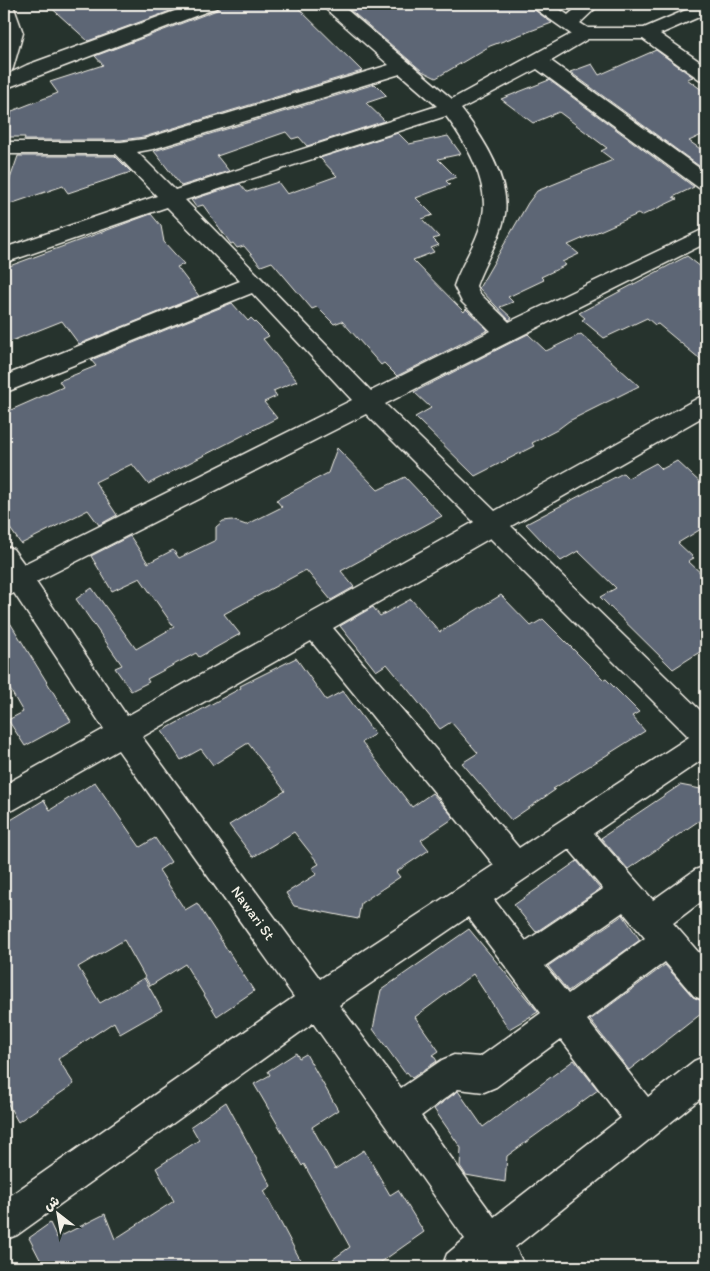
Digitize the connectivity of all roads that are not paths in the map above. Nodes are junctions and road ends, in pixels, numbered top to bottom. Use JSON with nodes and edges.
{"nodes":[{"id":1,"x":210,"y":4,"type":"edge"},
{"id":2,"x":329,"y":4,"type":"edge"},
{"id":3,"x":540,"y":4,"type":"edge"},
{"id":4,"x":591,"y":4,"type":"edge"},
{"id":5,"x":4,"y":5,"type":"edge"},
{"id":6,"x":706,"y":8,"type":"edge"},
{"id":7,"x":577,"y":29,"type":"junction"},
{"id":8,"x":647,"y":33,"type":"junction"},
{"id":9,"x":6,"y":59,"type":"edge"},
{"id":10,"x":538,"y":62,"type":"junction"},
{"id":11,"x":403,"y":67,"type":"junction"},
{"id":12,"x":706,"y":75,"type":"edge"},
{"id":13,"x":4,"y":83,"type":"edge"},
{"id":14,"x":449,"y":108,"type":"junction"},
{"id":15,"x":4,"y":148,"type":"edge"},
{"id":16,"x":121,"y":148,"type":"junction"},
{"id":17,"x":706,"y":183,"type":"edge"},
{"id":18,"x":171,"y":198,"type":"junction"},
{"id":19,"x":703,"y":240,"type":"edge"},
{"id":20,"x":4,"y":256,"type":"edge"},
{"id":21,"x":255,"y":283,"type":"junction"},
{"id":22,"x":506,"y":332,"type":"junction"},
{"id":23,"x":4,"y":385,"type":"edge"},
{"id":24,"x":368,"y":402,"type":"junction"},
{"id":25,"x":706,"y":404,"type":"edge"},
{"id":26,"x":493,"y":525,"type":"junction"},
{"id":27,"x":9,"y":573,"type":"edge"},
{"id":28,"x":314,"y":625,"type":"junction"},
{"id":29,"x":122,"y":732,"type":"junction"},
{"id":30,"x":706,"y":735,"type":"edge"},
{"id":31,"x":706,"y":741,"type":"edge"},
{"id":32,"x":4,"y":800,"type":"edge"},
{"id":33,"x":572,"y":830,"type":"junction"},
{"id":34,"x":516,"y":868,"type":"junction"},
{"id":35,"x":706,"y":880,"type":"edge"},
{"id":36,"x":625,"y":892,"type":"junction"},
{"id":37,"x":472,"y":898,"type":"junction"},
{"id":38,"x":659,"y":931,"type":"junction"},
{"id":39,"x":523,"y":962,"type":"junction"},
{"id":40,"x":706,"y":986,"type":"edge"},
{"id":41,"x":316,"y":1001,"type":"junction"},
{"id":42,"x":565,"y":1017,"type":"junction"},
{"id":43,"x":706,"y":1073,"type":"edge"},
{"id":44,"x":398,"y":1112,"type":"junction"},
{"id":45,"x":645,"y":1121,"type":"junction"},
{"id":46,"x":4,"y":1222,"type":"edge"},
{"id":47,"x":498,"y":1255,"type":"edge"},
{"id":48,"x":460,"y":1267,"type":"edge"}],
"edges":[{"from":1,"to":13,"type":"street"},
{"from":2,"to":11,"type":"street"},
{"from":3,"to":7,"type":"street"},
{"from":4,"to":7,"type":"street"},
{"from":5,"to":9,"type":"street"},
{"from":6,"to":8,"type":"street"},
{"from":7,"to":8,"type":"street"},
{"from":7,"to":10,"type":"street"},
{"from":8,"to":12,"type":"street"},
{"from":10,"to":14,"type":"street"},
{"from":10,"to":17,"type":"street"},
{"from":11,"to":14,"type":"street"},
{"from":11,"to":16,"type":"street"},
{"from":14,"to":18,"type":"street"},
{"from":14,"to":22,"type":"street"},
{"from":15,"to":16,"type":"street"},
{"from":16,"to":18,"type":"street"},
{"from":18,"to":20,"type":"street"},
{"from":18,"to":21,"type":"street"},
{"from":19,"to":22,"type":"street"},
{"from":21,"to":23,"type":"street"},
{"from":21,"to":24,"type":"street"},
{"from":22,"to":24,"type":"street"},
{"from":24,"to":26,"type":"street"},
{"from":24,"to":27,"type":"street"},
{"from":25,"to":26,"type":"street"},
{"from":26,"to":28,"type":"street"},
{"from":26,"to":30,"type":"street"},
{"from":27,"to":29,"type":"street","name":"Nawari St"},
{"from":28,"to":29,"type":"street"},
{"from":28,"to":34,"type":"street"},
{"from":29,"to":32,"type":"street"},
{"from":29,"to":41,"type":"street","name":"Nawari St"},
{"from":31,"to":33,"type":"street"},
{"from":33,"to":34,"type":"street"},
{"from":33,"to":36,"type":"street"},
{"from":34,"to":37,"type":"street"},
{"from":35,"to":38,"type":"street"},
{"from":36,"to":38,"type":"street"},
{"from":36,"to":39,"type":"street"},
{"from":37,"to":39,"type":"street"},
{"from":37,"to":41,"type":"street"},
{"from":38,"to":40,"type":"street"},
{"from":38,"to":42,"type":"street"},
{"from":39,"to":42,"type":"street"},
{"from":41,"to":44,"type":"street","name":"Nawari St"},
{"from":41,"to":46,"type":"street"},
{"from":42,"to":44,"type":"street"},
{"from":42,"to":45,"type":"street"},
{"from":43,"to":45,"type":"street"},
{"from":44,"to":47,"type":"street","name":"Nawari St"},
{"from":45,"to":47,"type":"street"},
{"from":47,"to":48,"type":"street"}]}
